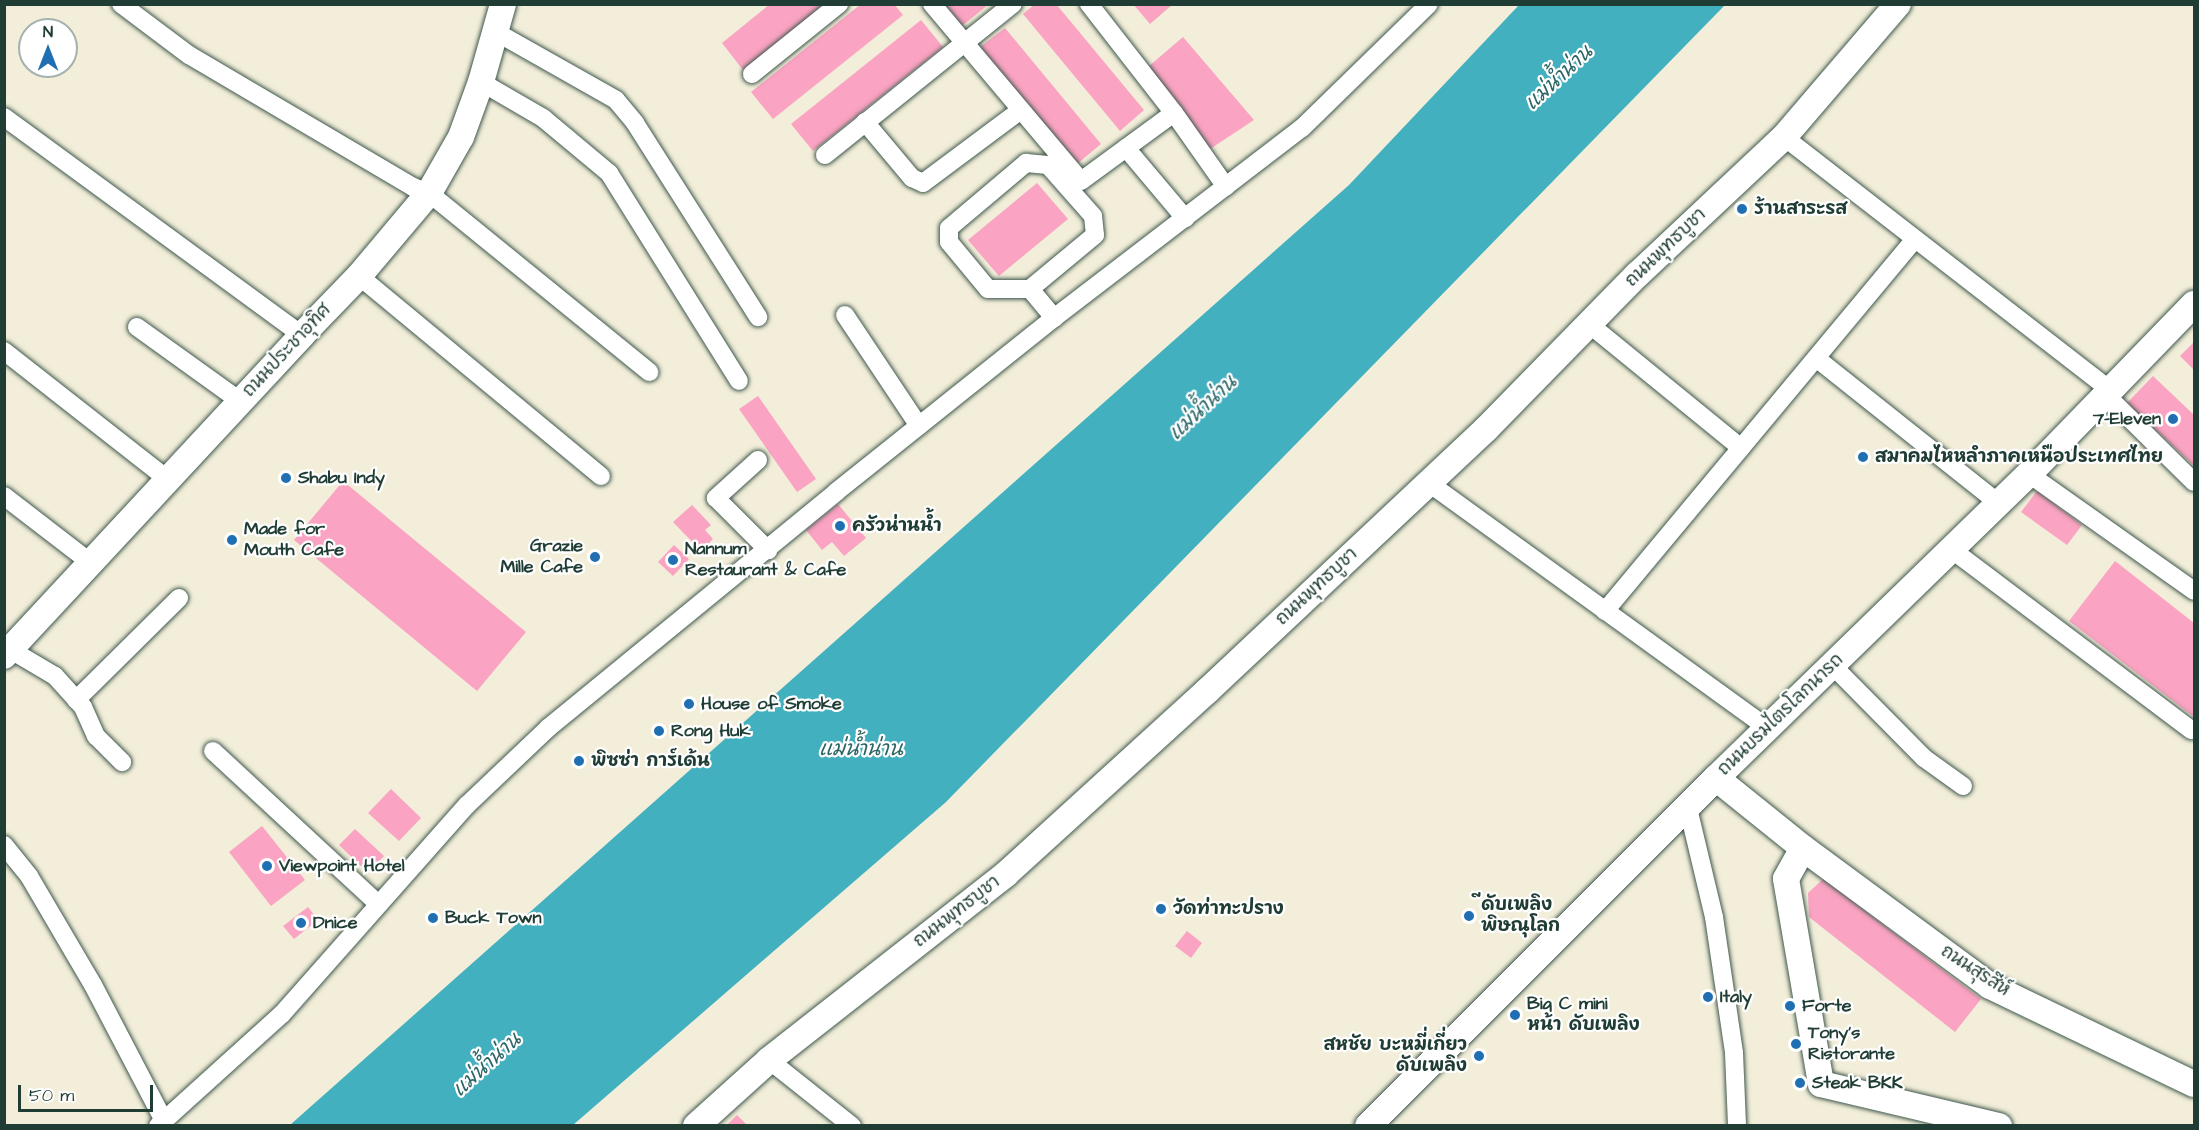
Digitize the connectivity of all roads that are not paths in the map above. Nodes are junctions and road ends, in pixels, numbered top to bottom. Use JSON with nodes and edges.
{"nodes":[{"id":1,"x":121,"y":4,"type":"edge"},
{"id":2,"x":503,"y":4,"type":"edge"},
{"id":3,"x":839,"y":4,"type":"edge"},
{"id":4,"x":932,"y":4,"type":"edge"},
{"id":5,"x":1013,"y":4,"type":"edge"},
{"id":6,"x":1089,"y":4,"type":"edge"},
{"id":7,"x":1429,"y":4,"type":"edge"},
{"id":8,"x":1898,"y":4,"type":"edge"},
{"id":9,"x":496,"y":32,"type":"junction"},
{"id":10,"x":965,"y":43,"type":"junction"},
{"id":11,"x":752,"y":75,"type":"dead end"},
{"id":12,"x":482,"y":82,"type":"junction"},
{"id":13,"x":1021,"y":110,"type":"junction"},
{"id":14,"x":1174,"y":113,"type":"junction"},
{"id":15,"x":4,"y":117,"type":"edge"},
{"id":16,"x":865,"y":122,"type":"junction"},
{"id":17,"x":1784,"y":137,"type":"junction"},
{"id":18,"x":1126,"y":148,"type":"junction"},
{"id":19,"x":825,"y":155,"type":"dead end"},
{"id":20,"x":1226,"y":187,"type":"junction"},
{"id":21,"x":429,"y":193,"type":"junction"},
{"id":22,"x":1185,"y":218,"type":"junction"},
{"id":23,"x":1915,"y":239,"type":"junction"},
{"id":24,"x":359,"y":276,"type":"junction"},
{"id":25,"x":1030,"y":289,"type":"junction"},
{"id":26,"x":2194,"y":304,"type":"edge"},
{"id":27,"x":845,"y":315,"type":"dead end"},
{"id":28,"x":758,"y":317,"type":"dead end"},
{"id":29,"x":1054,"y":318,"type":"junction"},
{"id":30,"x":1589,"y":324,"type":"junction"},
{"id":31,"x":137,"y":327,"type":"dead end"},
{"id":32,"x":302,"y":335,"type":"junction"},
{"id":33,"x":4,"y":351,"type":"edge"},
{"id":34,"x":1816,"y":358,"type":"junction"},
{"id":35,"x":649,"y":372,"type":"dead end"},
{"id":36,"x":739,"y":381,"type":"dead end"},
{"id":37,"x":2109,"y":393,"type":"junction"},
{"id":38,"x":240,"y":401,"type":"junction"},
{"id":39,"x":919,"y":426,"type":"junction"},
{"id":40,"x":1741,"y":448,"type":"junction"},
{"id":41,"x":758,"y":460,"type":"dead end"},
{"id":42,"x":2029,"y":474,"type":"junction"},
{"id":43,"x":601,"y":476,"type":"dead end"},
{"id":44,"x":167,"y":479,"type":"junction"},
{"id":45,"x":2194,"y":482,"type":"edge"},
{"id":46,"x":1429,"y":483,"type":"junction"},
{"id":47,"x":4,"y":496,"type":"edge"},
{"id":48,"x":1998,"y":503,"type":"junction"},
{"id":49,"x":1951,"y":549,"type":"junction"},
{"id":50,"x":768,"y":550,"type":"junction"},
{"id":51,"x":91,"y":563,"type":"junction"},
{"id":52,"x":2194,"y":591,"type":"edge"},
{"id":53,"x":178,"y":598,"type":"dead end"},
{"id":54,"x":1605,"y":611,"type":"junction"},
{"id":55,"x":8,"y":653,"type":"edge"},
{"id":56,"x":1832,"y":665,"type":"junction"},
{"id":57,"x":76,"y":700,"type":"junction"},
{"id":58,"x":1767,"y":728,"type":"junction"},
{"id":59,"x":2191,"y":730,"type":"dead end"},
{"id":60,"x":213,"y":751,"type":"dead end"},
{"id":61,"x":122,"y":762,"type":"dead end"},
{"id":62,"x":1716,"y":778,"type":"junction"},
{"id":63,"x":1963,"y":786,"type":"dead end"},
{"id":64,"x":1688,"y":807,"type":"junction"},
{"id":65,"x":4,"y":844,"type":"edge"},
{"id":66,"x":1803,"y":848,"type":"junction"},
{"id":67,"x":378,"y":904,"type":"junction"},
{"id":68,"x":769,"y":1060,"type":"junction"},
{"id":69,"x":2194,"y":1084,"type":"edge"},
{"id":70,"x":161,"y":1123,"type":"edge"},
{"id":71,"x":696,"y":1125,"type":"edge"},
{"id":72,"x":852,"y":1125,"type":"edge"},
{"id":73,"x":1368,"y":1125,"type":"edge"},
{"id":74,"x":1737,"y":1125,"type":"edge"},
{"id":75,"x":1999,"y":1125,"type":"edge"}],
"edges":[{"from":1,"to":21,"type":"street"},
{"from":2,"to":9,"type":"street","name":"ถนนประชาอุทิศ"},
{"from":3,"to":11,"type":"street"},
{"from":4,"to":10,"type":"street"},
{"from":5,"to":10,"type":"street"},
{"from":6,"to":14,"type":"street"},
{"from":7,"to":20,"type":"street"},
{"from":8,"to":17,"type":"street","name":"ถนนพุทธบูชา"},
{"from":9,"to":12,"type":"street","name":"ถนนประชาอุทิศ"},
{"from":9,"to":28,"type":"street"},
{"from":10,"to":13,"type":"street"},
{"from":10,"to":16,"type":"street"},
{"from":12,"to":21,"type":"street","name":"ถนนประชาอุทิศ"},
{"from":12,"to":36,"type":"street"},
{"from":13,"to":16,"type":"street"},
{"from":13,"to":18,"type":"street"},
{"from":14,"to":18,"type":"street"},
{"from":14,"to":20,"type":"street"},
{"from":15,"to":32,"type":"street"},
{"from":16,"to":19,"type":"street"},
{"from":17,"to":23,"type":"street"},
{"from":17,"to":30,"type":"street","name":"ถนนพุทธบูชา"},
{"from":18,"to":22,"type":"street"},
{"from":20,"to":22,"type":"street"},
{"from":21,"to":24,"type":"street","name":"ถนนประชาอุทิศ"},
{"from":21,"to":35,"type":"street"},
{"from":22,"to":29,"type":"street"},
{"from":23,"to":34,"type":"street"},
{"from":23,"to":37,"type":"street"},
{"from":24,"to":32,"type":"street","name":"ถนนประชาอุทิศ"},
{"from":24,"to":43,"type":"street"},
{"from":25,"to":25,"type":"street"},
{"from":25,"to":29,"type":"street"},
{"from":26,"to":37,"type":"street","name":"ถนนบรมไตรโลกนารถ"},
{"from":27,"to":39,"type":"street"},
{"from":29,"to":39,"type":"street"},
{"from":30,"to":40,"type":"street"},
{"from":30,"to":46,"type":"street","name":"ถนนพุทธบูชา"},
{"from":31,"to":38,"type":"street"},
{"from":32,"to":38,"type":"street","name":"ถนนประชาอุทิศ"},
{"from":33,"to":44,"type":"street"},
{"from":34,"to":40,"type":"street"},
{"from":34,"to":48,"type":"street"},
{"from":37,"to":42,"type":"street","name":"ถนนบรมไตรโลกนารถ"},
{"from":37,"to":45,"type":"street"},
{"from":38,"to":44,"type":"street","name":"ถนนประชาอุทิศ"},
{"from":39,"to":50,"type":"street"},
{"from":40,"to":54,"type":"street"},
{"from":41,"to":50,"type":"street"},
{"from":42,"to":48,"type":"street","name":"ถนนบรมไตรโลกนารถ"},
{"from":42,"to":52,"type":"street"},
{"from":44,"to":51,"type":"street","name":"ถนนประชาอุทิศ"},
{"from":46,"to":54,"type":"street"},
{"from":46,"to":68,"type":"street","name":"ถนนพุทธบูชา"},
{"from":47,"to":51,"type":"street"},
{"from":48,"to":49,"type":"street","name":"ถนนบรมไตรโลกนารถ"},
{"from":49,"to":56,"type":"street","name":"ถนนบรมไตรโลกนารถ"},
{"from":49,"to":59,"type":"street"},
{"from":50,"to":67,"type":"street"},
{"from":51,"to":55,"type":"street","name":"ถนนประชาอุทิศ"},
{"from":53,"to":57,"type":"street"},
{"from":54,"to":58,"type":"street"},
{"from":55,"to":57,"type":"street"},
{"from":56,"to":58,"type":"street","name":"ถนนบรมไตรโลกนารถ"},
{"from":56,"to":63,"type":"street"},
{"from":57,"to":61,"type":"street"},
{"from":58,"to":62,"type":"street","name":"ถนนบรมไตรโลกนารถ"},
{"from":60,"to":67,"type":"street"},
{"from":62,"to":64,"type":"street","name":"ถนนบรมไตรโลกนารถ"},
{"from":62,"to":66,"type":"street","name":"ถนนสุรสีห์"},
{"from":64,"to":73,"type":"street","name":"ถนนบรมไตรโลกนารถ"},
{"from":64,"to":74,"type":"street"},
{"from":65,"to":70,"type":"street"},
{"from":66,"to":69,"type":"street","name":"ถนนสุรสีห์"},
{"from":66,"to":75,"type":"street"},
{"from":67,"to":70,"type":"street"},
{"from":68,"to":71,"type":"street","name":"ถนนพุทธบูชา"},
{"from":68,"to":72,"type":"street"}]}
